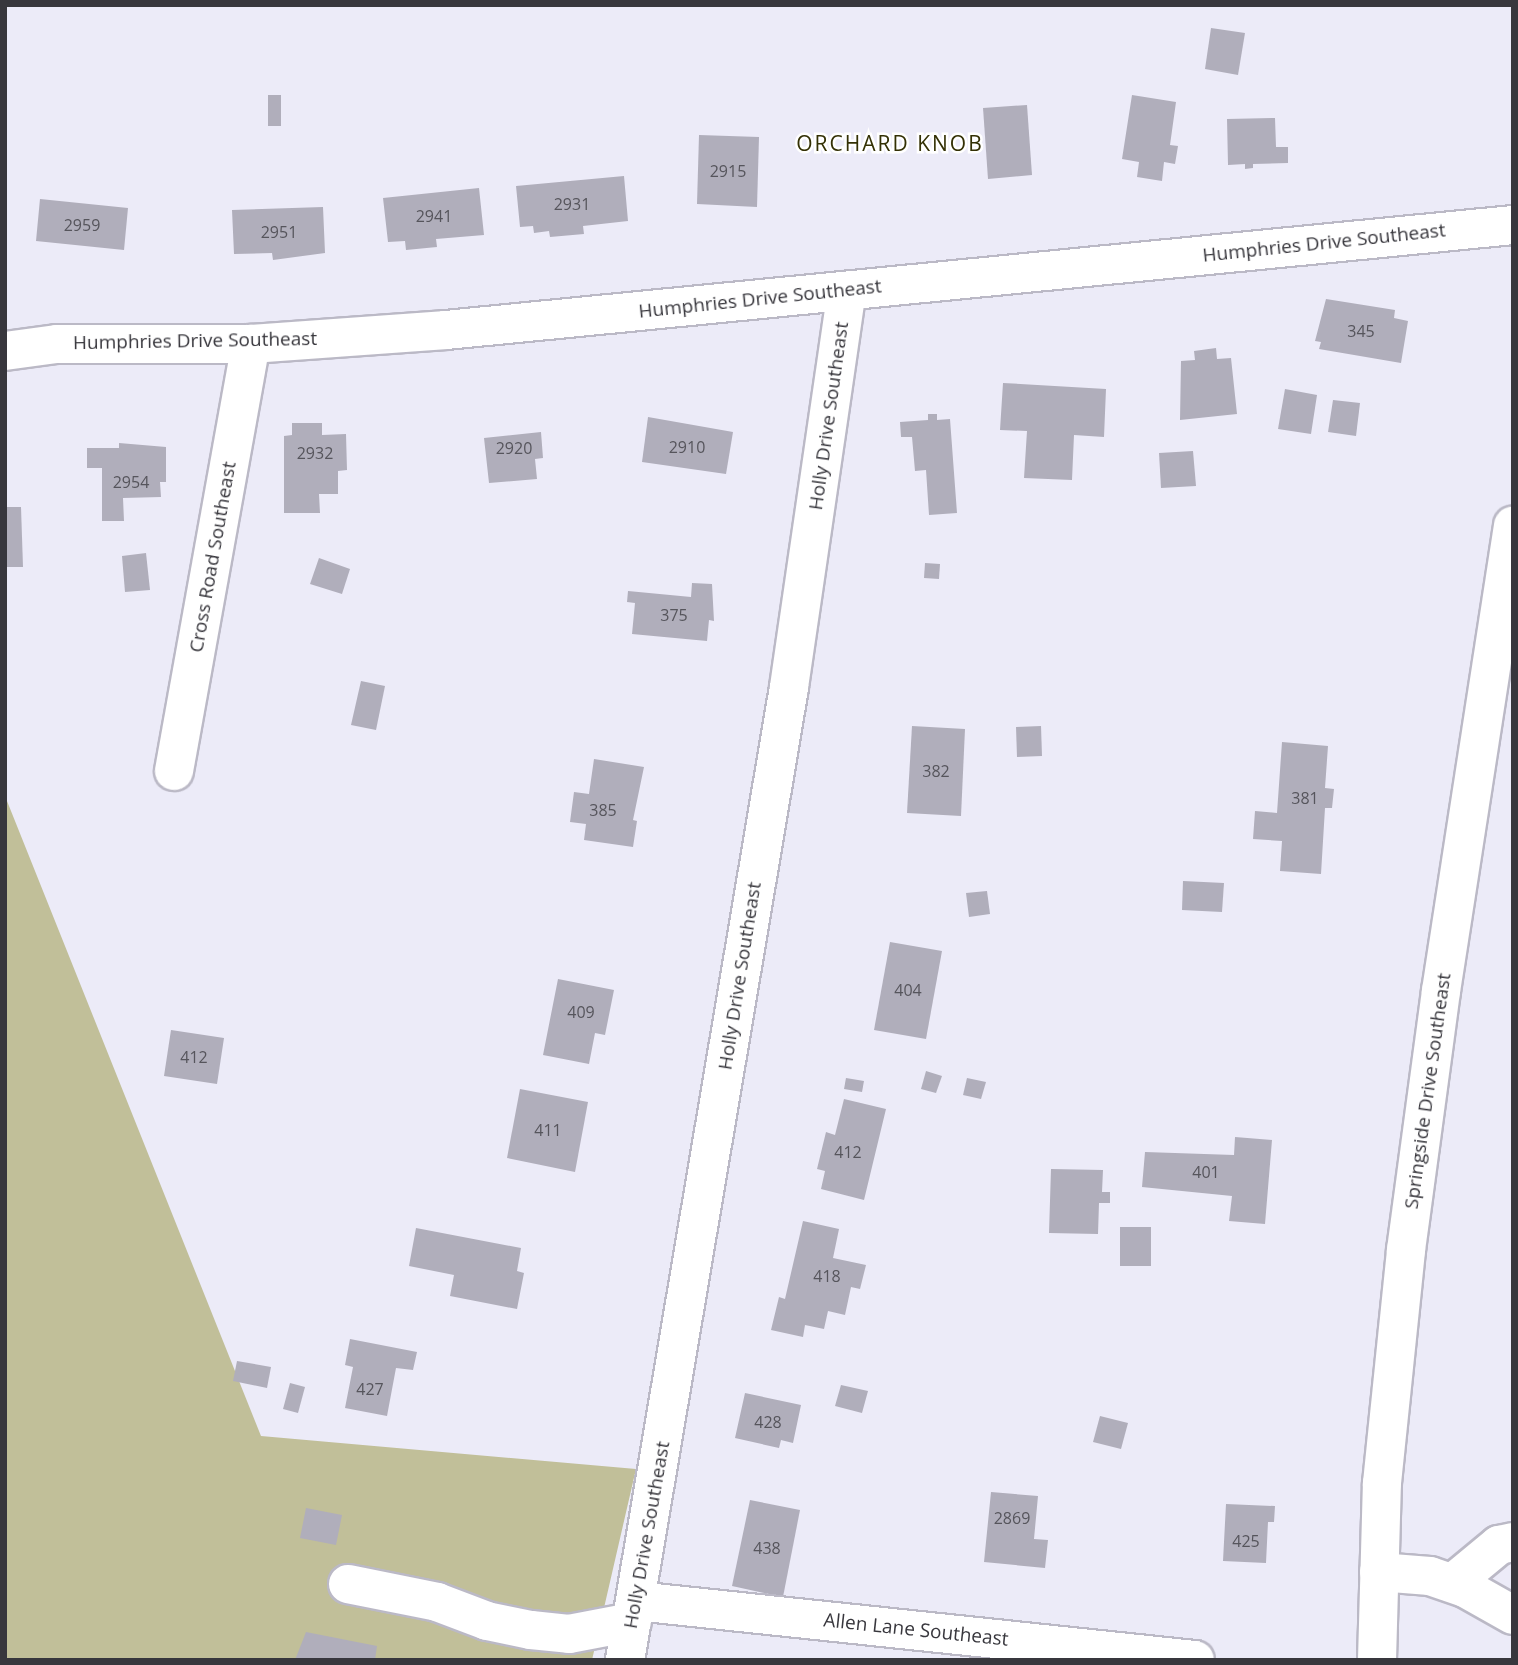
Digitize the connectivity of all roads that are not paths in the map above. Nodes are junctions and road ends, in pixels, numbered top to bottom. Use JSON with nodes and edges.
{"nodes":[{"id":1,"x":1513,"y":225,"type":"edge"},
{"id":2,"x":847,"y":291,"type":"junction"},
{"id":3,"x":251,"y":344,"type":"junction"},
{"id":4,"x":5,"y":351,"type":"edge"},
{"id":5,"x":1513,"y":526,"type":"edge"},
{"id":6,"x":174,"y":771,"type":"dead end"},
{"id":7,"x":1513,"y":1542,"type":"edge"},
{"id":8,"x":1379,"y":1572,"type":"junction"},
{"id":9,"x":348,"y":1584,"type":"dead end"},
{"id":10,"x":1453,"y":1584,"type":"junction"},
{"id":11,"x":634,"y":1611,"type":"junction"},
{"id":12,"x":1513,"y":1615,"type":"edge"},
{"id":13,"x":625,"y":1660,"type":"edge"},
{"id":14,"x":1195,"y":1660,"type":"edge"},
{"id":15,"x":1377,"y":1660,"type":"edge"}],
"edges":[{"from":1,"to":2,"type":"street","name":"Humphries Drive Southeast"},
{"from":2,"to":3,"type":"street","name":"Humphries Drive Southeast"},
{"from":2,"to":11,"type":"street","name":"Holly Drive Southeast"},
{"from":3,"to":4,"type":"street","name":"Humphries Drive Southeast"},
{"from":3,"to":6,"type":"street","name":"Cross Road Southeast"},
{"from":5,"to":8,"type":"street","name":"Springside Drive Southeast"},
{"from":7,"to":10,"type":"street"},
{"from":8,"to":10,"type":"street"},
{"from":8,"to":15,"type":"street","name":"Springside Drive Southeast"},
{"from":9,"to":11,"type":"street","name":"Allen Lane Southeast"},
{"from":10,"to":12,"type":"street"},
{"from":11,"to":13,"type":"street","name":"Holly Drive Southeast"},
{"from":11,"to":14,"type":"street","name":"Allen Lane Southeast"}]}
